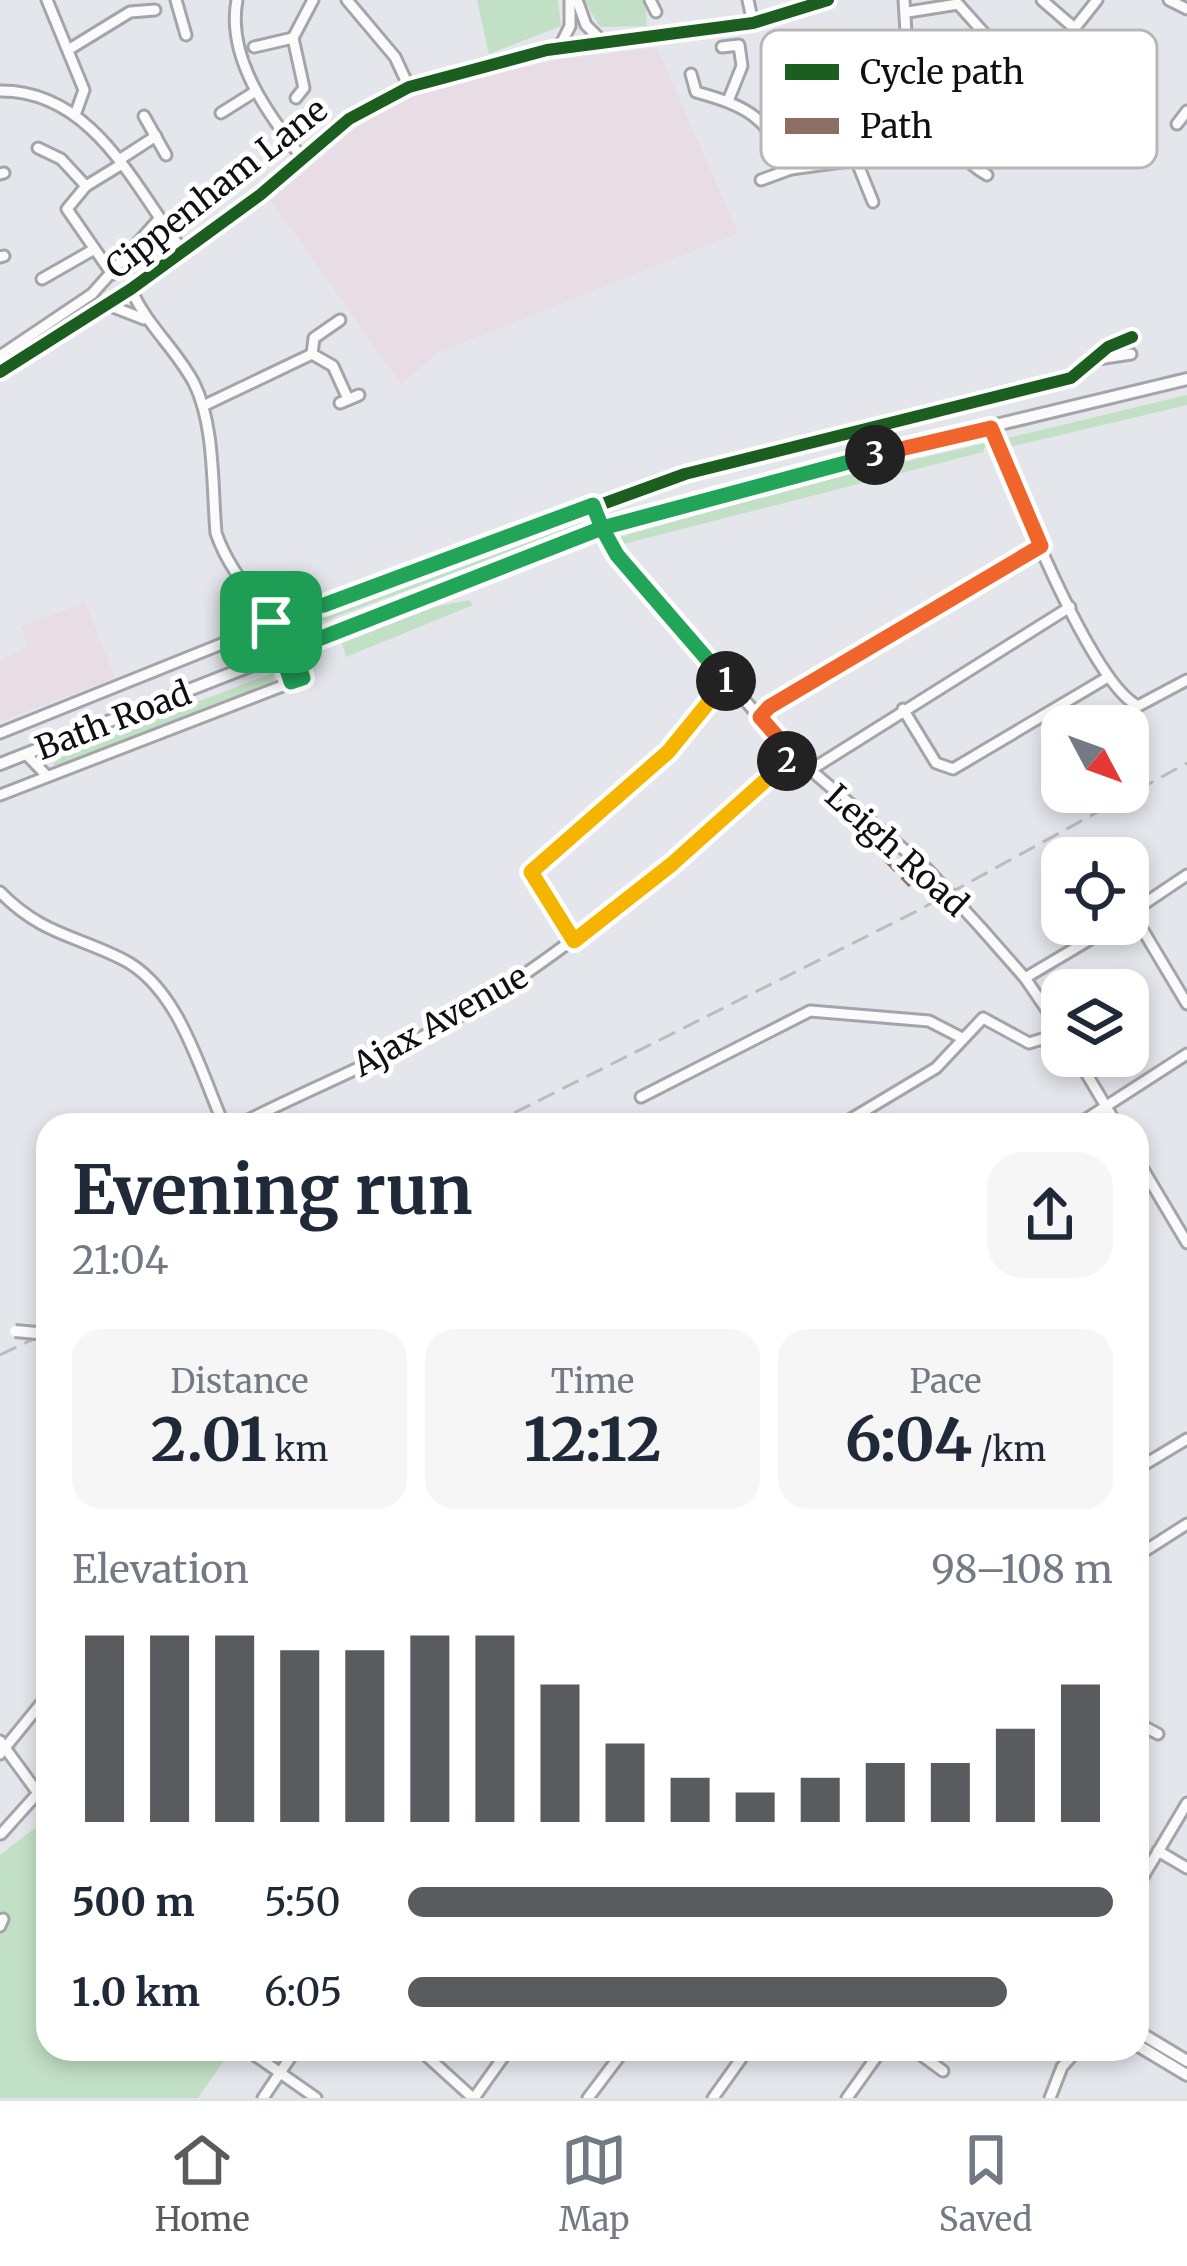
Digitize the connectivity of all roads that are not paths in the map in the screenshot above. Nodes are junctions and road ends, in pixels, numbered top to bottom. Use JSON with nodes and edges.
{"nodes":[{"id":1,"x":47,"y":0,"type":"edge"},
{"id":2,"x":176,"y":0,"type":"edge"},
{"id":3,"x":237,"y":0,"type":"edge"},
{"id":4,"x":313,"y":0,"type":"edge"},
{"id":5,"x":346,"y":0,"type":"edge"},
{"id":6,"x":573,"y":0,"type":"edge"},
{"id":7,"x":650,"y":0,"type":"edge"},
{"id":8,"x":748,"y":0,"type":"edge"},
{"id":9,"x":828,"y":0,"type":"edge"},
{"id":10,"x":1042,"y":0,"type":"edge"},
{"id":11,"x":1096,"y":0,"type":"edge"},
{"id":12,"x":1169,"y":0,"type":"edge"},
{"id":13,"x":959,"y":2,"type":"edge"},
{"id":14,"x":150,"y":6,"type":"edge"},
{"id":15,"x":906,"y":6,"type":"edge"},
{"id":16,"x":1187,"y":9,"type":"edge"},
{"id":17,"x":656,"y":12,"type":"dead end"},
{"id":18,"x":753,"y":23,"type":"junction"},
{"id":19,"x":1072,"y":26,"type":"junction"},
{"id":20,"x":982,"y":30,"type":"edge"},
{"id":21,"x":1072,"y":30,"type":"edge"},
{"id":22,"x":186,"y":35,"type":"dead end"},
{"id":23,"x":293,"y":38,"type":"junction"},
{"id":24,"x":602,"y":41,"type":"junction"},
{"id":25,"x":254,"y":47,"type":"dead end"},
{"id":26,"x":722,"y":47,"type":"dead end"},
{"id":27,"x":559,"y":48,"type":"junction"},
{"id":28,"x":68,"y":50,"type":"junction"},
{"id":29,"x":691,"y":74,"type":"dead end"},
{"id":30,"x":409,"y":87,"type":"junction"},
{"id":31,"x":0,"y":91,"type":"edge"},
{"id":32,"x":256,"y":91,"type":"junction"},
{"id":33,"x":296,"y":98,"type":"dead end"},
{"id":34,"x":728,"y":101,"type":"junction"},
{"id":35,"x":1187,"y":111,"type":"edge"},
{"id":36,"x":220,"y":113,"type":"dead end"},
{"id":37,"x":76,"y":116,"type":"junction"},
{"id":38,"x":144,"y":116,"type":"dead end"},
{"id":39,"x":761,"y":119,"type":"edge"},
{"id":40,"x":1177,"y":124,"type":"dead end"},
{"id":41,"x":156,"y":136,"type":"junction"},
{"id":42,"x":38,"y":148,"type":"dead end"},
{"id":43,"x":166,"y":155,"type":"dead end"},
{"id":44,"x":303,"y":159,"type":"junction"},
{"id":45,"x":121,"y":162,"type":"junction"},
{"id":46,"x":796,"y":168,"type":"edge"},
{"id":47,"x":859,"y":168,"type":"edge"},
{"id":48,"x":975,"y":168,"type":"edge"},
{"id":49,"x":791,"y":169,"type":"joint"},
{"id":50,"x":987,"y":175,"type":"dead end"},
{"id":51,"x":776,"y":176,"type":"junction"},
{"id":52,"x":761,"y":180,"type":"dead end"},
{"id":53,"x":86,"y":186,"type":"junction"},
{"id":54,"x":781,"y":188,"type":"dead end"},
{"id":55,"x":873,"y":202,"type":"dead end"},
{"id":56,"x":159,"y":219,"type":"junction"},
{"id":57,"x":91,"y":251,"type":"junction"},
{"id":58,"x":183,"y":251,"type":"junction"},
{"id":59,"x":112,"y":274,"type":"junction"},
{"id":60,"x":42,"y":279,"type":"dead end"},
{"id":61,"x":131,"y":290,"type":"junction"},
{"id":62,"x":108,"y":305,"type":"junction"},
{"id":63,"x":144,"y":320,"type":"junction"},
{"id":64,"x":340,"y":320,"type":"dead end"},
{"id":65,"x":1132,"y":338,"type":"dead end"},
{"id":66,"x":312,"y":354,"type":"junction"},
{"id":67,"x":1131,"y":354,"type":"dead end"},
{"id":68,"x":0,"y":356,"type":"edge"},
{"id":69,"x":1098,"y":358,"type":"junction"},
{"id":70,"x":0,"y":372,"type":"edge"},
{"id":71,"x":1187,"y":379,"type":"edge"},
{"id":72,"x":349,"y":399,"type":"dead end"},
{"id":73,"x":203,"y":406,"type":"junction"},
{"id":74,"x":991,"y":428,"type":"junction"},
{"id":75,"x":593,"y":505,"type":"junction"},
{"id":76,"x":602,"y":528,"type":"junction"},
{"id":77,"x":1041,"y":546,"type":"junction"},
{"id":78,"x":1070,"y":607,"type":"junction"},
{"id":79,"x":263,"y":610,"type":"junction"},
{"id":80,"x":271,"y":622,"type":"junction"},
{"id":81,"x":293,"y":649,"type":"junction"},
{"id":82,"x":280,"y":654,"type":"junction"},
{"id":83,"x":1108,"y":677,"type":"junction"},
{"id":84,"x":1187,"y":680,"type":"edge"},
{"id":85,"x":291,"y":682,"type":"junction"},
{"id":86,"x":727,"y":682,"type":"junction"},
{"id":87,"x":903,"y":709,"type":"junction"},
{"id":88,"x":760,"y":717,"type":"junction"},
{"id":89,"x":0,"y":733,"type":"edge"},
{"id":90,"x":26,"y":754,"type":"junction"},
{"id":91,"x":793,"y":755,"type":"junction"},
{"id":92,"x":0,"y":764,"type":"edge"},
{"id":93,"x":808,"y":771,"type":"junction"},
{"id":94,"x":47,"y":776,"type":"junction"},
{"id":95,"x":0,"y":795,"type":"edge"},
{"id":96,"x":1187,"y":875,"type":"edge"},
{"id":97,"x":0,"y":892,"type":"edge"},
{"id":98,"x":1149,"y":901,"type":"edge"},
{"id":99,"x":574,"y":941,"type":"junction"},
{"id":100,"x":1149,"y":944,"type":"edge"},
{"id":101,"x":1081,"y":945,"type":"edge"},
{"id":102,"x":1025,"y":978,"type":"junction"},
{"id":103,"x":1041,"y":1002,"type":"edge"},
{"id":104,"x":1187,"y":1004,"type":"edge"},
{"id":105,"x":962,"y":1038,"type":"junction"},
{"id":106,"x":1041,"y":1040,"type":"edge"},
{"id":107,"x":1187,"y":1054,"type":"edge"},
{"id":108,"x":1088,"y":1077,"type":"edge"},
{"id":109,"x":641,"y":1097,"type":"dead end"},
{"id":110,"x":1104,"y":1104,"type":"junction"},
{"id":111,"x":218,"y":1113,"type":"edge"},
{"id":112,"x":262,"y":1113,"type":"edge"},
{"id":113,"x":864,"y":1113,"type":"edge"},
{"id":114,"x":1092,"y":1113,"type":"edge"},
{"id":115,"x":1110,"y":1113,"type":"edge"},
{"id":116,"x":1149,"y":1179,"type":"edge"},
{"id":117,"x":1187,"y":1243,"type":"edge"},
{"id":118,"x":0,"y":1329,"type":"edge"},
{"id":119,"x":36,"y":1332,"type":"edge"},
{"id":120,"x":1186,"y":1442,"type":"edge"},
{"id":121,"x":1149,"y":1462,"type":"edge"},
{"id":122,"x":1187,"y":1524,"type":"edge"},
{"id":123,"x":1149,"y":1548,"type":"edge"},
{"id":124,"x":36,"y":1709,"type":"edge"},
{"id":125,"x":1149,"y":1729,"type":"edge"},
{"id":126,"x":1158,"y":1734,"type":"dead end"},
{"id":127,"x":2,"y":1748,"type":"edge"},
{"id":128,"x":36,"y":1790,"type":"edge"},
{"id":129,"x":36,"y":1795,"type":"edge"},
{"id":130,"x":1186,"y":1806,"type":"edge"},
{"id":131,"x":1,"y":1834,"type":"edge"},
{"id":132,"x":1158,"y":1851,"type":"junction"},
{"id":133,"x":1150,"y":1864,"type":"edge"},
{"id":134,"x":1187,"y":1868,"type":"edge"},
{"id":135,"x":1149,"y":2039,"type":"edge"},
{"id":136,"x":1149,"y":2052,"type":"edge"},
{"id":137,"x":264,"y":2061,"type":"edge"},
{"id":138,"x":288,"y":2061,"type":"edge"},
{"id":139,"x":432,"y":2061,"type":"edge"},
{"id":140,"x":500,"y":2061,"type":"edge"},
{"id":141,"x":616,"y":2061,"type":"edge"},
{"id":142,"x":739,"y":2061,"type":"edge"},
{"id":143,"x":873,"y":2061,"type":"edge"},
{"id":144,"x":930,"y":2061,"type":"edge"},
{"id":145,"x":1067,"y":2061,"type":"edge"},
{"id":146,"x":1187,"y":2061,"type":"edge"},
{"id":147,"x":944,"y":2071,"type":"dead end"},
{"id":148,"x":280,"y":2072,"type":"junction"},
{"id":149,"x":1187,"y":2075,"type":"edge"},
{"id":150,"x":263,"y":2098,"type":"edge"},
{"id":151,"x":316,"y":2098,"type":"edge"},
{"id":152,"x":474,"y":2098,"type":"edge"},
{"id":153,"x":588,"y":2098,"type":"edge"},
{"id":154,"x":713,"y":2098,"type":"edge"},
{"id":155,"x":847,"y":2098,"type":"edge"},
{"id":156,"x":1050,"y":2098,"type":"edge"}],
"edges":[{"from":1,"to":28,"type":"street"},
{"from":2,"to":22,"type":"street"},
{"from":3,"to":32,"type":"street"},
{"from":4,"to":23,"type":"street"},
{"from":5,"to":30,"type":"street"},
{"from":6,"to":24,"type":"street"},
{"from":6,"to":27,"type":"street"},
{"from":7,"to":17,"type":"street"},
{"from":8,"to":18,"type":"street"},
{"from":9,"to":18,"type":"street","name":"Cippenham Lane"},
{"from":10,"to":19,"type":"street"},
{"from":11,"to":19,"type":"street"},
{"from":12,"to":16,"type":"street"},
{"from":13,"to":15,"type":"street"},
{"from":13,"to":20,"type":"street"},
{"from":14,"to":28,"type":"street"},
{"from":18,"to":24,"type":"street","name":"Cippenham Lane"},
{"from":19,"to":21,"type":"street"},
{"from":23,"to":25,"type":"street"},
{"from":23,"to":33,"type":"street"},
{"from":24,"to":27,"type":"street","name":"Cippenham Lane"},
{"from":26,"to":34,"type":"street"},
{"from":27,"to":30,"type":"street","name":"Cippenham Lane"},
{"from":28,"to":37,"type":"street"},
{"from":29,"to":34,"type":"street"},
{"from":30,"to":44,"type":"street","name":"Cippenham Lane"},
{"from":31,"to":37,"type":"street"},
{"from":32,"to":36,"type":"street"},
{"from":32,"to":44,"type":"street"},
{"from":34,"to":39,"type":"street"},
{"from":35,"to":40,"type":"street"},
{"from":37,"to":45,"type":"street"},
{"from":38,"to":41,"type":"street"},
{"from":41,"to":43,"type":"street"},
{"from":41,"to":45,"type":"street"},
{"from":42,"to":53,"type":"street"},
{"from":44,"to":58,"type":"street","name":"Cippenham Lane"},
{"from":45,"to":53,"type":"street"},
{"from":45,"to":56,"type":"street"},
{"from":46,"to":49,"type":"street"},
{"from":47,"to":55,"type":"street"},
{"from":48,"to":50,"type":"street"},
{"from":49,"to":51,"type":"street"},
{"from":51,"to":52,"type":"street"},
{"from":51,"to":54,"type":"street"},
{"from":53,"to":57,"type":"street"},
{"from":56,"to":58,"type":"street"},
{"from":56,"to":59,"type":"street"},
{"from":57,"to":59,"type":"street"},
{"from":57,"to":60,"type":"street"},
{"from":58,"to":61,"type":"street","name":"Cippenham Lane"},
{"from":59,"to":68,"type":"street"},
{"from":61,"to":62,"type":"street","name":"Cippenham Lane"},
{"from":61,"to":63,"type":"street"},
{"from":62,"to":63,"type":"street"},
{"from":62,"to":70,"type":"street","name":"Cippenham Lane"},
{"from":63,"to":73,"type":"street"},
{"from":64,"to":66,"type":"street"},
{"from":65,"to":69,"type":"street"},
{"from":66,"to":72,"type":"street"},
{"from":66,"to":73,"type":"street"},
{"from":67,"to":69,"type":"street"},
{"from":69,"to":75,"type":"street"},
{"from":71,"to":74,"type":"main road","name":"Bath Road"},
{"from":73,"to":79,"type":"street"},
{"from":74,"to":76,"type":"main road","name":"Bath Road"},
{"from":74,"to":77,"type":"street"},
{"from":75,"to":76,"type":"street","name":"Leigh Road"},
{"from":75,"to":80,"type":"street"},
{"from":76,"to":81,"type":"main road","name":"Bath Road"},
{"from":76,"to":86,"type":"street","name":"Leigh Road"},
{"from":77,"to":78,"type":"street"},
{"from":77,"to":88,"type":"street"},
{"from":78,"to":83,"type":"street"},
{"from":78,"to":87,"type":"street"},
{"from":79,"to":80,"type":"street"},
{"from":79,"to":89,"type":"street","name":"Bath Road"},
{"from":80,"to":81,"type":"street"},
{"from":80,"to":82,"type":"street"},
{"from":81,"to":82,"type":"main road","name":"Bath Road"},
{"from":81,"to":85,"type":"street"},
{"from":82,"to":85,"type":"street"},
{"from":82,"to":90,"type":"main road","name":"Bath Road"},
{"from":83,"to":84,"type":"street"},
{"from":83,"to":87,"type":"street"},
{"from":85,"to":94,"type":"street"},
{"from":86,"to":88,"type":"street","name":"Leigh Road"},
{"from":86,"to":99,"type":"street"},
{"from":87,"to":93,"type":"street"},
{"from":88,"to":91,"type":"street","name":"Leigh Road"},
{"from":90,"to":92,"type":"main road","name":"Bath Road"},
{"from":90,"to":94,"type":"street"},
{"from":91,"to":93,"type":"street","name":"Leigh Road"},
{"from":91,"to":99,"type":"street","name":"Ajax Avenue"},
{"from":93,"to":102,"type":"street","name":"Leigh Road","bridge":true},
{"from":94,"to":95,"type":"street"},
{"from":96,"to":98,"type":"street"},
{"from":97,"to":111,"type":"street"},
{"from":99,"to":112,"type":"street","name":"Ajax Avenue"},
{"from":100,"to":104,"type":"street"},
{"from":101,"to":102,"type":"street"},
{"from":102,"to":103,"type":"street","name":"Leigh Road"},
{"from":105,"to":106,"type":"street"},
{"from":105,"to":109,"type":"street"},
{"from":105,"to":113,"type":"street"},
{"from":107,"to":110,"type":"street"},
{"from":108,"to":110,"type":"street"},
{"from":110,"to":114,"type":"street"},
{"from":110,"to":115,"type":"street"},
{"from":116,"to":117,"type":"street"},
{"from":118,"to":119,"type":"main road","bridge":true},
{"from":120,"to":121,"type":"street"},
{"from":122,"to":123,"type":"street"},
{"from":124,"to":127,"type":"street"},
{"from":125,"to":126,"type":"street"},
{"from":127,"to":128,"type":"street"},
{"from":129,"to":131,"type":"street"},
{"from":130,"to":132,"type":"street"},
{"from":132,"to":133,"type":"street"},
{"from":132,"to":134,"type":"street"},
{"from":135,"to":146,"type":"main road"},
{"from":136,"to":149,"type":"main road"},
{"from":137,"to":148,"type":"street"},
{"from":138,"to":148,"type":"street"},
{"from":139,"to":152,"type":"street"},
{"from":140,"to":152,"type":"street"},
{"from":141,"to":153,"type":"street"},
{"from":142,"to":154,"type":"street"},
{"from":143,"to":155,"type":"street"},
{"from":144,"to":147,"type":"street"},
{"from":145,"to":156,"type":"street"},
{"from":148,"to":150,"type":"street"},
{"from":148,"to":151,"type":"street"}]}
